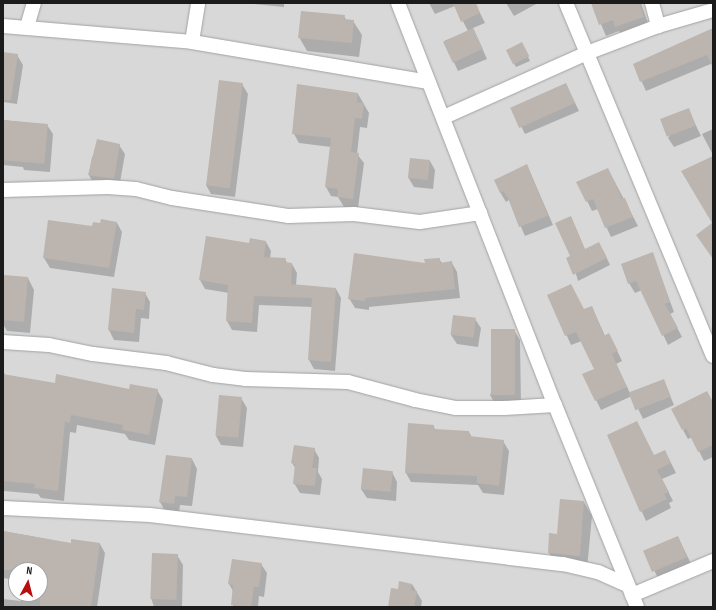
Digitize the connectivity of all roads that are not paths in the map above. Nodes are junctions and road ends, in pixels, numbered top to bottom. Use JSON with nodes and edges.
{"nodes":[{"id":1,"x":34,"y":3,"type":"edge"},
{"id":2,"x":198,"y":3,"type":"edge"},
{"id":3,"x":398,"y":3,"type":"edge"},
{"id":4,"x":566,"y":3,"type":"edge"},
{"id":5,"x":652,"y":3,"type":"edge"},
{"id":6,"x":713,"y":10,"type":"edge"},
{"id":7,"x":3,"y":26,"type":"edge"},
{"id":8,"x":658,"y":26,"type":"junction"},
{"id":9,"x":27,"y":27,"type":"junction"},
{"id":10,"x":192,"y":42,"type":"junction"},
{"id":11,"x":587,"y":53,"type":"junction"},
{"id":12,"x":429,"y":82,"type":"junction"},
{"id":13,"x":444,"y":116,"type":"junction"},
{"id":14,"x":3,"y":190,"type":"edge"},
{"id":15,"x":480,"y":213,"type":"junction"},
{"id":16,"x":3,"y":342,"type":"edge"},
{"id":17,"x":713,"y":356,"type":"edge"},
{"id":18,"x":555,"y":405,"type":"junction"},
{"id":19,"x":3,"y":508,"type":"edge"},
{"id":20,"x":713,"y":561,"type":"edge"},
{"id":21,"x":632,"y":596,"type":"edge"}],
"edges":[{"from":1,"to":9,"type":"street"},
{"from":2,"to":10,"type":"street"},
{"from":3,"to":12,"type":"street"},
{"from":4,"to":11,"type":"street"},
{"from":5,"to":8,"type":"street"},
{"from":6,"to":8,"type":"street"},
{"from":7,"to":9,"type":"street"},
{"from":8,"to":11,"type":"street"},
{"from":9,"to":10,"type":"street"},
{"from":10,"to":12,"type":"street"},
{"from":11,"to":13,"type":"street"},
{"from":11,"to":17,"type":"street"},
{"from":12,"to":13,"type":"street"},
{"from":13,"to":15,"type":"street"},
{"from":14,"to":15,"type":"street"},
{"from":15,"to":18,"type":"street"},
{"from":16,"to":18,"type":"street"},
{"from":18,"to":21,"type":"street"},
{"from":19,"to":21,"type":"street"},
{"from":20,"to":21,"type":"street"}]}
